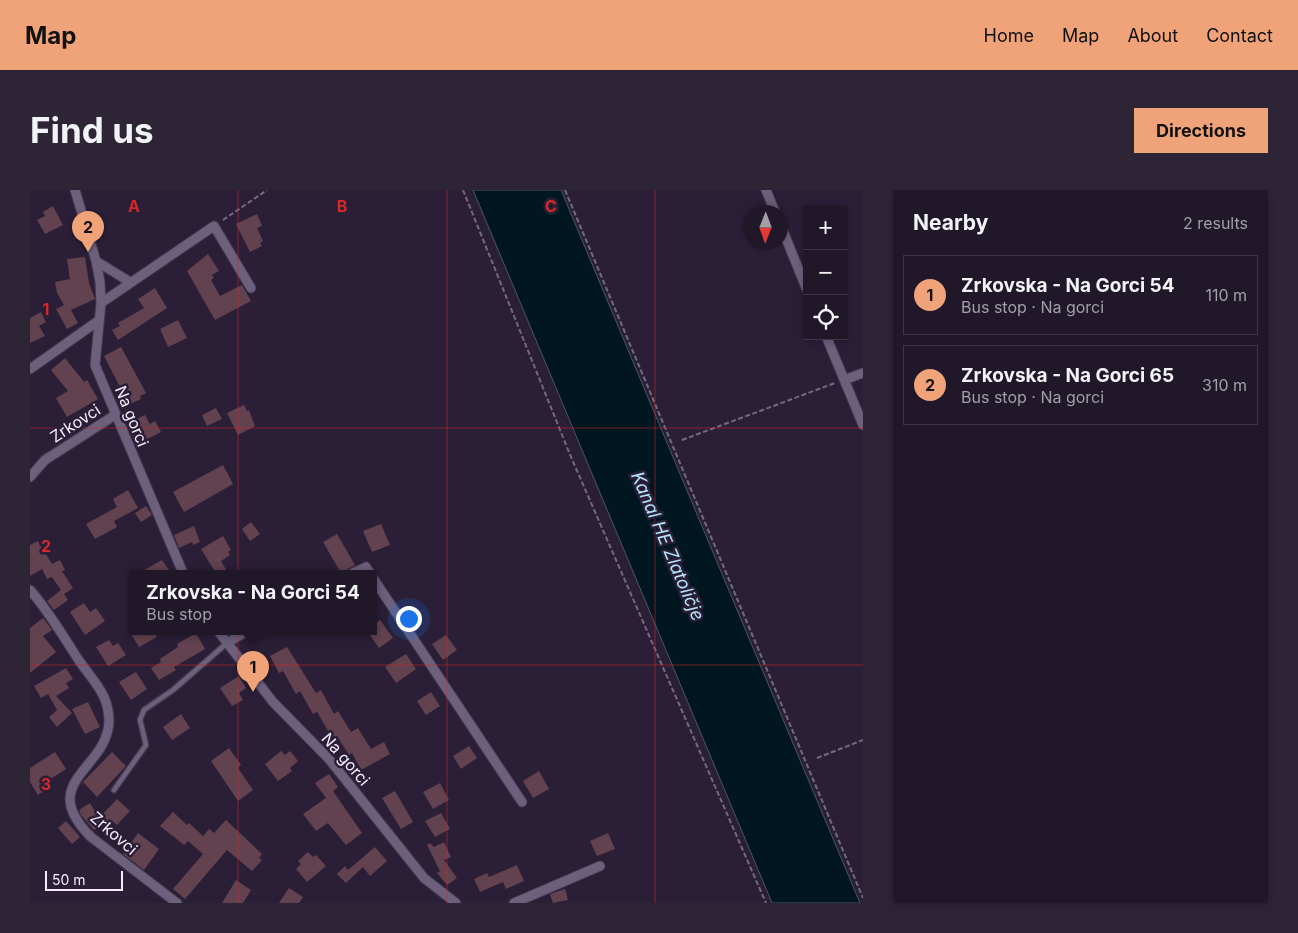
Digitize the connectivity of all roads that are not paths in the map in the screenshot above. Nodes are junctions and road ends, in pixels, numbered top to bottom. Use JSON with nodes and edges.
{"nodes":[{"id":1,"x":75,"y":190,"type":"edge"},
{"id":2,"x":766,"y":190,"type":"edge"},
{"id":3,"x":772,"y":205,"type":"edge"},
{"id":4,"x":788,"y":245,"type":"edge"},
{"id":5,"x":96,"y":261,"type":"junction"},
{"id":6,"x":803,"y":281,"type":"edge"},
{"id":7,"x":130,"y":282,"type":"junction"},
{"id":8,"x":251,"y":288,"type":"dead end"},
{"id":9,"x":101,"y":303,"type":"junction"},
{"id":10,"x":98,"y":321,"type":"junction"},
{"id":11,"x":828,"y":340,"type":"edge"},
{"id":12,"x":30,"y":369,"type":"edge"},
{"id":13,"x":863,"y":373,"type":"edge"},
{"id":14,"x":844,"y":380,"type":"junction"},
{"id":15,"x":115,"y":416,"type":"junction"},
{"id":16,"x":863,"y":425,"type":"edge"},
{"id":17,"x":30,"y":477,"type":"edge"},
{"id":18,"x":182,"y":570,"type":"edge"},
{"id":19,"x":377,"y":584,"type":"edge"},
{"id":20,"x":30,"y":590,"type":"edge"},
{"id":21,"x":221,"y":635,"type":"edge"},
{"id":22,"x":241,"y":635,"type":"edge"},
{"id":23,"x":227,"y":644,"type":"junction"},
{"id":24,"x":114,"y":790,"type":"dead end"},
{"id":25,"x":522,"y":802,"type":"dead end"},
{"id":26,"x":600,"y":866,"type":"dead end"},
{"id":27,"x":177,"y":903,"type":"edge"},
{"id":28,"x":456,"y":903,"type":"edge"},
{"id":29,"x":514,"y":903,"type":"edge"}],
"edges":[{"from":1,"to":5,"type":"street","name":"Na gorci"},
{"from":2,"to":3,"type":"street"},
{"from":4,"to":6,"type":"street"},
{"from":5,"to":7,"type":"street"},
{"from":5,"to":9,"type":"street","name":"Na gorci"},
{"from":7,"to":8,"type":"street"},
{"from":7,"to":9,"type":"street"},
{"from":9,"to":10,"type":"street","name":"Na gorci"},
{"from":10,"to":12,"type":"street"},
{"from":10,"to":15,"type":"street","name":"Na gorci"},
{"from":11,"to":14,"type":"street"},
{"from":13,"to":14,"type":"street"},
{"from":14,"to":16,"type":"street"},
{"from":15,"to":17,"type":"street","name":"Zrkovci"},
{"from":15,"to":18,"type":"street","name":"Na gorci"},
{"from":19,"to":25,"type":"street"},
{"from":20,"to":27,"type":"street","name":"Zrkovci"},
{"from":21,"to":23,"type":"street","name":"Na gorci"},
{"from":22,"to":23,"type":"street"},
{"from":23,"to":24,"type":"lane"},
{"from":23,"to":28,"type":"street","name":"Na gorci"},
{"from":26,"to":29,"type":"street"}]}
